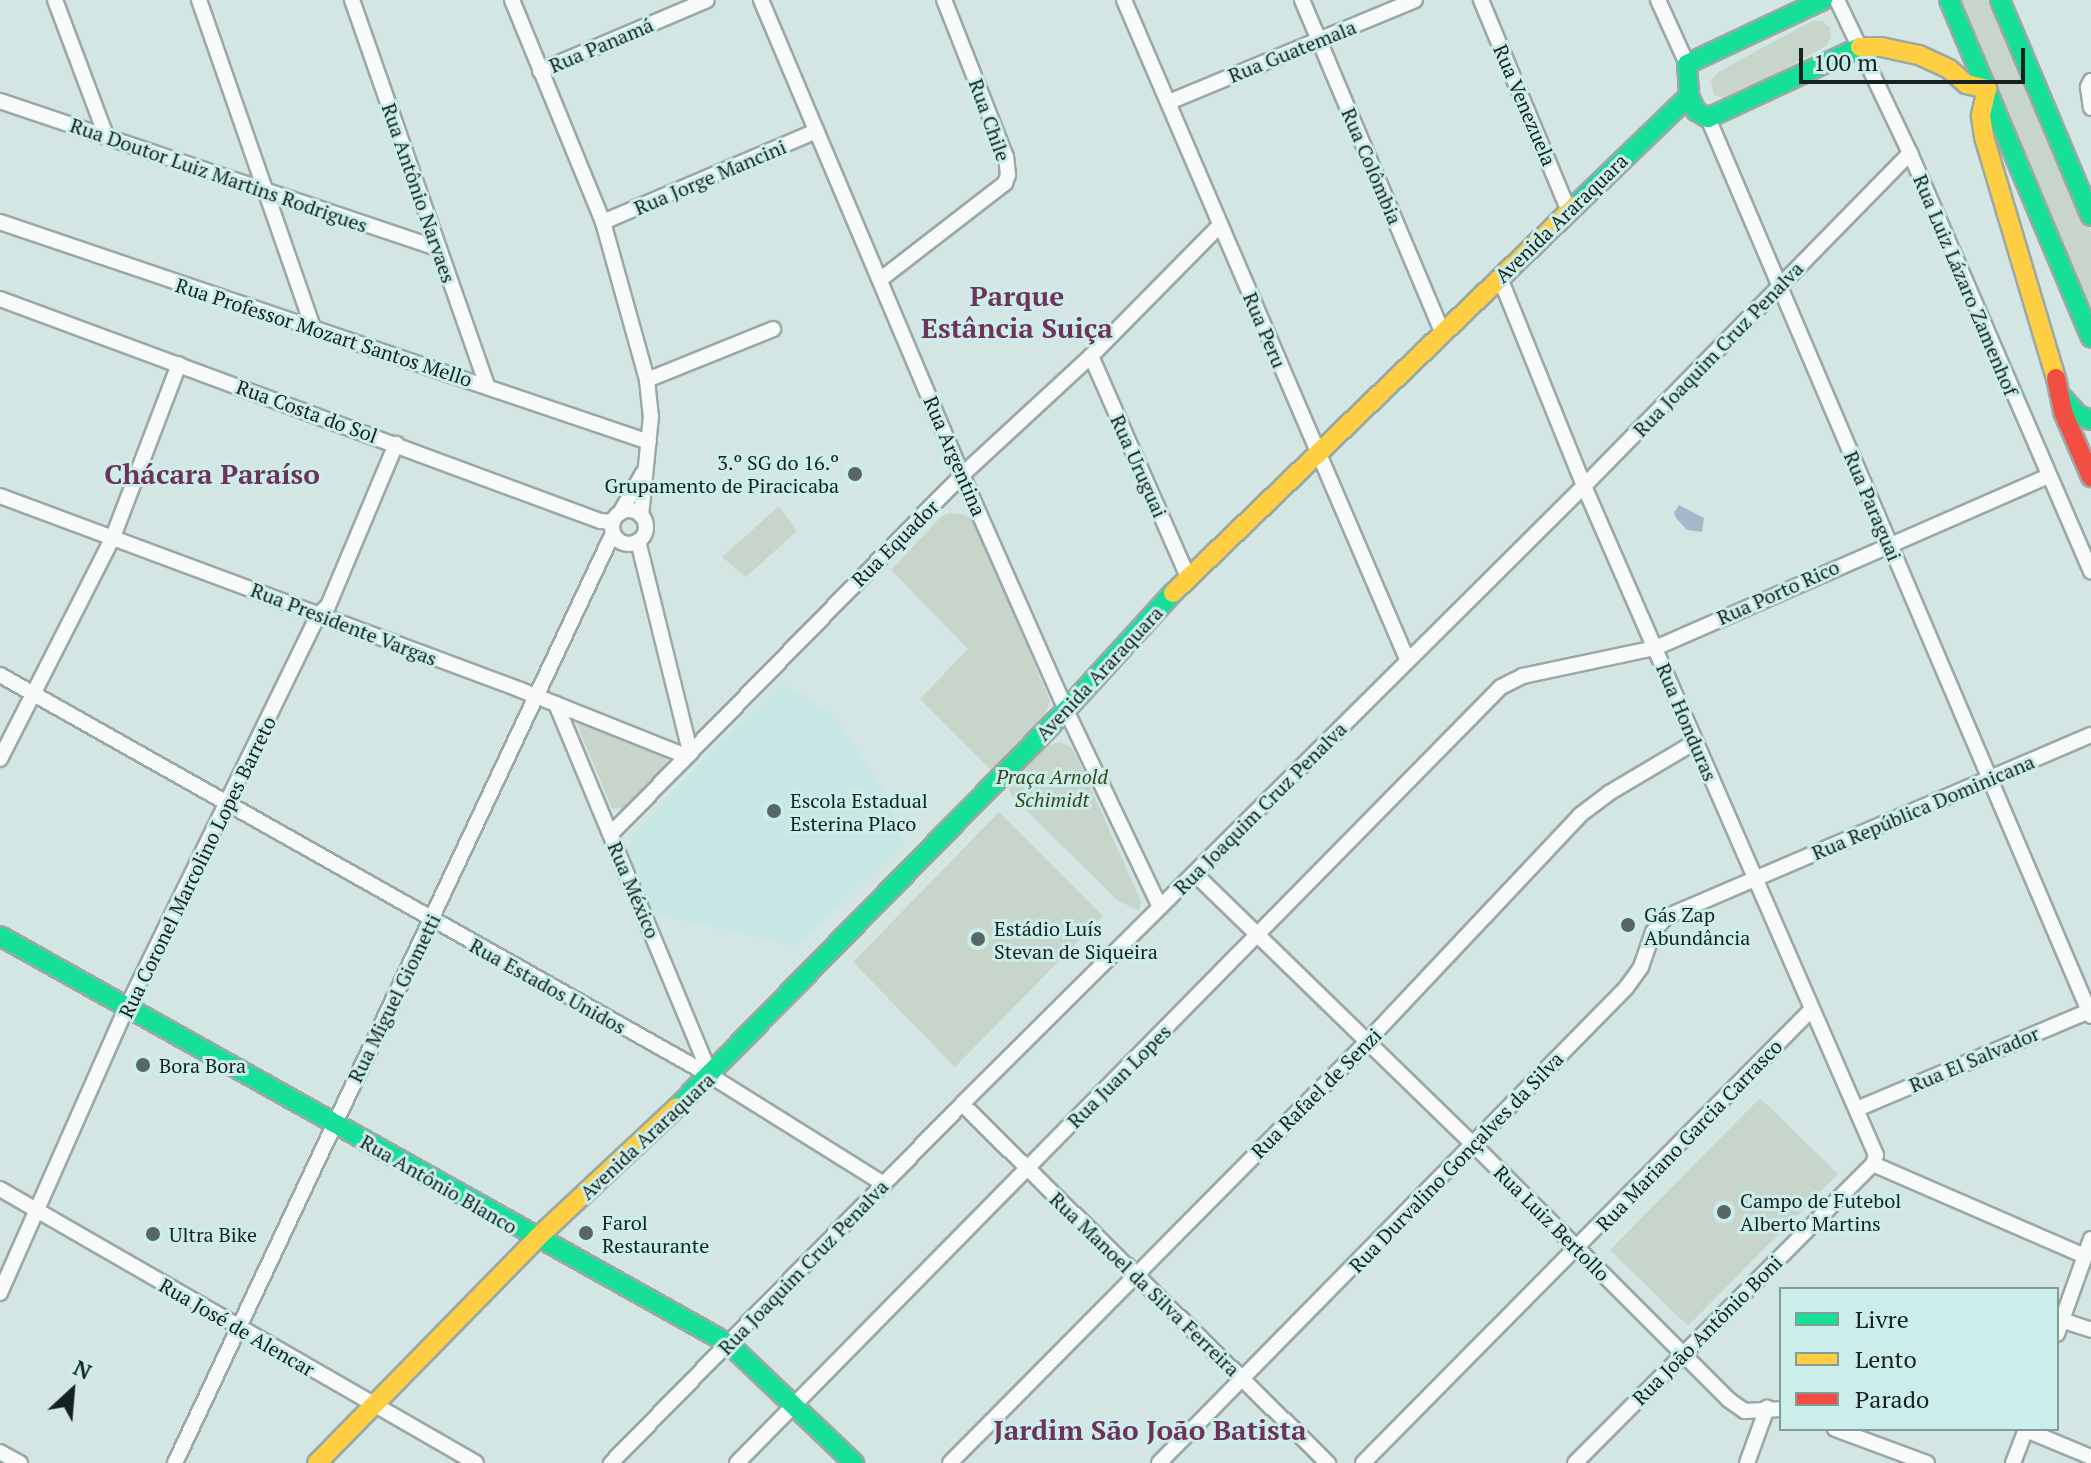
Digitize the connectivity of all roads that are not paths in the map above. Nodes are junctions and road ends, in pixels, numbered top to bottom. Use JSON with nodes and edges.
{"nodes":[{"id":1,"x":55,"y":0,"type":"edge"},
{"id":2,"x":199,"y":0,"type":"edge"},
{"id":3,"x":352,"y":0,"type":"edge"},
{"id":4,"x":512,"y":0,"type":"edge"},
{"id":5,"x":707,"y":0,"type":"edge"},
{"id":6,"x":761,"y":0,"type":"edge"},
{"id":7,"x":944,"y":0,"type":"edge"},
{"id":8,"x":1124,"y":0,"type":"edge"},
{"id":9,"x":1302,"y":0,"type":"edge"},
{"id":10,"x":1415,"y":0,"type":"edge"},
{"id":11,"x":1481,"y":0,"type":"edge"},
{"id":12,"x":1658,"y":0,"type":"edge"},
{"id":13,"x":1823,"y":0,"type":"edge"},
{"id":14,"x":1837,"y":0,"type":"edge"},
{"id":15,"x":1949,"y":0,"type":"edge"},
{"id":16,"x":2001,"y":3,"type":"edge"},
{"id":17,"x":1320,"y":41,"type":"junction"},
{"id":18,"x":1860,"y":47,"type":"junction"},
{"id":19,"x":1687,"y":64,"type":"junction"},
{"id":20,"x":540,"y":71,"type":"junction"},
{"id":21,"x":2091,"y":81,"type":"edge"},
{"id":22,"x":1987,"y":89,"type":"junction"},
{"id":23,"x":1689,"y":96,"type":"junction"},
{"id":24,"x":0,"y":101,"type":"edge"},
{"id":25,"x":1169,"y":102,"type":"junction"},
{"id":26,"x":2091,"y":108,"type":"edge"},
{"id":27,"x":1708,"y":118,"type":"junction"},
{"id":28,"x":816,"y":131,"type":"junction"},
{"id":29,"x":106,"y":136,"type":"junction"},
{"id":30,"x":1910,"y":153,"type":"junction"},
{"id":31,"x":2091,"y":174,"type":"edge"},
{"id":32,"x":268,"y":193,"type":"junction"},
{"id":33,"x":1568,"y":209,"type":"junction"},
{"id":34,"x":2091,"y":216,"type":"edge"},
{"id":35,"x":0,"y":222,"type":"edge"},
{"id":36,"x":603,"y":222,"type":"junction"},
{"id":37,"x":1220,"y":225,"type":"junction"},
{"id":38,"x":438,"y":248,"type":"junction"},
{"id":39,"x":1500,"y":278,"type":"junction"},
{"id":40,"x":881,"y":279,"type":"junction"},
{"id":41,"x":1780,"y":287,"type":"junction"},
{"id":42,"x":0,"y":299,"type":"edge"},
{"id":43,"x":773,"y":329,"type":"dead end"},
{"id":44,"x":314,"y":330,"type":"junction"},
{"id":45,"x":1442,"y":331,"type":"junction"},
{"id":46,"x":2091,"y":337,"type":"edge"},
{"id":47,"x":1091,"y":356,"type":"junction"},
{"id":48,"x":179,"y":364,"type":"junction"},
{"id":49,"x":647,"y":380,"type":"junction"},
{"id":50,"x":487,"y":386,"type":"junction"},
{"id":51,"x":2062,"y":397,"type":"junction"},
{"id":52,"x":2091,"y":420,"type":"edge"},
{"id":53,"x":649,"y":442,"type":"junction"},
{"id":54,"x":396,"y":444,"type":"junction"},
{"id":55,"x":2091,"y":449,"type":"edge"},
{"id":56,"x":1316,"y":450,"type":"junction"},
{"id":57,"x":2091,"y":462,"type":"edge"},
{"id":58,"x":645,"y":469,"type":"junction"},
{"id":59,"x":962,"y":475,"type":"junction"},
{"id":60,"x":2048,"y":476,"type":"junction"},
{"id":61,"x":2091,"y":477,"type":"edge"},
{"id":62,"x":1584,"y":486,"type":"junction"},
{"id":63,"x":0,"y":496,"type":"edge"},
{"id":64,"x":641,"y":516,"type":"junction"},
{"id":65,"x":615,"y":523,"type":"junction"},
{"id":66,"x":113,"y":537,"type":"junction"},
{"id":67,"x":638,"y":541,"type":"junction"},
{"id":68,"x":1889,"y":543,"type":"junction"},
{"id":69,"x":2091,"y":571,"type":"edge"},
{"id":70,"x":1188,"y":577,"type":"junction"},
{"id":71,"x":319,"y":614,"type":"junction"},
{"id":72,"x":1655,"y":648,"type":"junction"},
{"id":73,"x":1407,"y":659,"type":"junction"},
{"id":74,"x":0,"y":675,"type":"edge"},
{"id":75,"x":1501,"y":687,"type":"joint"},
{"id":76,"x":34,"y":695,"type":"junction"},
{"id":77,"x":535,"y":696,"type":"junction"},
{"id":78,"x":556,"y":704,"type":"junction"},
{"id":79,"x":1066,"y":710,"type":"junction"},
{"id":80,"x":2091,"y":735,"type":"edge"},
{"id":81,"x":1695,"y":742,"type":"junction"},
{"id":82,"x":688,"y":754,"type":"junction"},
{"id":83,"x":0,"y":759,"type":"edge"},
{"id":84,"x":1990,"y":778,"type":"junction"},
{"id":85,"x":229,"y":804,"type":"junction"},
{"id":86,"x":611,"y":834,"type":"junction"},
{"id":87,"x":1195,"y":874,"type":"junction"},
{"id":88,"x":1754,"y":878,"type":"junction"},
{"id":89,"x":1160,"y":907,"type":"junction"},
{"id":90,"x":431,"y":921,"type":"junction"},
{"id":91,"x":0,"y":936,"type":"edge"},
{"id":92,"x":1260,"y":936,"type":"junction"},
{"id":93,"x":127,"y":1007,"type":"junction"},
{"id":94,"x":1811,"y":1010,"type":"junction"},
{"id":95,"x":2090,"y":1012,"type":"edge"},
{"id":96,"x":1367,"y":1041,"type":"junction"},
{"id":97,"x":711,"y":1076,"type":"junction"},
{"id":98,"x":962,"y":1104,"type":"junction"},
{"id":99,"x":1857,"y":1109,"type":"junction"},
{"id":100,"x":333,"y":1124,"type":"junction"},
{"id":101,"x":1474,"y":1145,"type":"junction"},
{"id":102,"x":1873,"y":1164,"type":"junction"},
{"id":103,"x":1026,"y":1168,"type":"junction"},
{"id":104,"x":884,"y":1184,"type":"junction"},
{"id":105,"x":0,"y":1189,"type":"edge"},
{"id":106,"x":35,"y":1209,"type":"junction"},
{"id":107,"x":536,"y":1239,"type":"junction"},
{"id":108,"x":2091,"y":1239,"type":"edge"},
{"id":109,"x":1578,"y":1249,"type":"junction"},
{"id":110,"x":2085,"y":1256,"type":"junction"},
{"id":111,"x":1135,"y":1274,"type":"junction"},
{"id":112,"x":0,"y":1293,"type":"edge"},
{"id":113,"x":2059,"y":1327,"type":"edge"},
{"id":114,"x":240,"y":1329,"type":"junction"},
{"id":115,"x":2091,"y":1330,"type":"edge"},
{"id":116,"x":729,"y":1344,"type":"junction"},
{"id":117,"x":1683,"y":1354,"type":"junction"},
{"id":118,"x":1242,"y":1379,"type":"junction"},
{"id":119,"x":794,"y":1404,"type":"junction"},
{"id":120,"x":373,"y":1405,"type":"junction"},
{"id":121,"x":1774,"y":1409,"type":"edge"},
{"id":122,"x":1840,"y":1431,"type":"edge"},
{"id":123,"x":2025,"y":1431,"type":"edge"},
{"id":124,"x":2031,"y":1431,"type":"edge"},
{"id":125,"x":0,"y":1452,"type":"edge"},
{"id":126,"x":2091,"y":1457,"type":"edge"},
{"id":127,"x":20,"y":1463,"type":"edge"},
{"id":128,"x":175,"y":1463,"type":"edge"},
{"id":129,"x":317,"y":1463,"type":"edge"},
{"id":130,"x":476,"y":1463,"type":"edge"},
{"id":131,"x":611,"y":1463,"type":"edge"},
{"id":132,"x":737,"y":1463,"type":"edge"},
{"id":133,"x":854,"y":1463,"type":"edge"},
{"id":134,"x":950,"y":1463,"type":"edge"},
{"id":135,"x":1159,"y":1463,"type":"edge"},
{"id":136,"x":1328,"y":1463,"type":"edge"},
{"id":137,"x":1363,"y":1463,"type":"edge"},
{"id":138,"x":1575,"y":1463,"type":"edge"},
{"id":139,"x":1747,"y":1463,"type":"edge"},
{"id":140,"x":1927,"y":1463,"type":"edge"},
{"id":141,"x":2013,"y":1463,"type":"edge"}],
"edges":[{"from":1,"to":29,"type":"street"},
{"from":2,"to":32,"type":"street"},
{"from":3,"to":38,"type":"street","name":"Rua Antônio Narvaes"},
{"from":4,"to":20,"type":"street","name":"Rua Miguel Giometti"},
{"from":5,"to":20,"type":"street","name":"Rua Panamá"},
{"from":6,"to":28,"type":"street","name":"Rua Argentina"},
{"from":7,"to":40,"type":"street","name":"Rua Chile"},
{"from":8,"to":25,"type":"street","name":"Rua Peru"},
{"from":9,"to":17,"type":"street","name":"Rua Colômbia"},
{"from":10,"to":17,"type":"street","name":"Rua Guatemala"},
{"from":11,"to":33,"type":"street","name":"Rua Venezuela"},
{"from":12,"to":19,"type":"street"},
{"from":13,"to":19,"type":"main road"},
{"from":14,"to":18,"type":"street","name":"Rua Luiz Lázaro Zamenhof"},
{"from":15,"to":22,"type":"main road"},
{"from":16,"to":31,"type":"main road"},
{"from":16,"to":34,"type":"main road"},
{"from":17,"to":25,"type":"street","name":"Rua Guatemala"},
{"from":17,"to":45,"type":"street","name":"Rua Colômbia"},
{"from":18,"to":22,"type":"main road"},
{"from":18,"to":27,"type":"main road"},
{"from":18,"to":30,"type":"street","name":"Rua Luiz Lázaro Zamenhof"},
{"from":19,"to":23,"type":"main road"},
{"from":20,"to":36,"type":"street","name":"Rua Miguel Giometti"},
{"from":21,"to":26,"type":"street"},
{"from":22,"to":46,"type":"main road"},
{"from":22,"to":51,"type":"main road"},
{"from":23,"to":27,"type":"main road","name":"Rua Paraguai"},
{"from":23,"to":33,"type":"main road","name":"Avenida Araraquara"},
{"from":24,"to":29,"type":"street","name":"Rua Doutor Luiz Martins Rodrigues"},
{"from":25,"to":37,"type":"street","name":"Rua Peru"},
{"from":27,"to":41,"type":"street","name":"Rua Paraguai"},
{"from":28,"to":36,"type":"street","name":"Rua Jorge Mancini"},
{"from":28,"to":40,"type":"street","name":"Rua Argentina"},
{"from":29,"to":32,"type":"street","name":"Rua Doutor Luiz Martins Rodrigues"},
{"from":30,"to":41,"type":"street","name":"Rua Joaquim Cruz Penalva"},
{"from":30,"to":60,"type":"street","name":"Rua Luiz Lázaro Zamenhof"},
{"from":32,"to":38,"type":"street","name":"Rua Doutor Luiz Martins Rodrigues"},
{"from":32,"to":44,"type":"street"},
{"from":33,"to":39,"type":"main road","name":"Avenida Araraquara"},
{"from":35,"to":44,"type":"street","name":"Rua Professor Mozart Santos Mello"},
{"from":36,"to":49,"type":"street","name":"Rua Miguel Giometti"},
{"from":37,"to":47,"type":"street","name":"Rua Equador"},
{"from":37,"to":56,"type":"street","name":"Rua Peru"},
{"from":38,"to":50,"type":"street","name":"Rua Antônio Narvaes"},
{"from":39,"to":45,"type":"main road","name":"Avenida Araraquara"},
{"from":39,"to":62,"type":"street","name":"Rua Honduras"},
{"from":40,"to":59,"type":"street","name":"Rua Argentina"},
{"from":41,"to":62,"type":"street","name":"Rua Joaquim Cruz Penalva"},
{"from":41,"to":68,"type":"street","name":"Rua Paraguai"},
{"from":42,"to":48,"type":"street","name":"Rua Costa do Sol"},
{"from":43,"to":49,"type":"street"},
{"from":44,"to":50,"type":"street","name":"Rua Professor Mozart Santos Mello"},
{"from":45,"to":56,"type":"main road","name":"Avenida Araraquara"},
{"from":47,"to":59,"type":"street","name":"Rua Equador"},
{"from":47,"to":70,"type":"street","name":"Rua Uruguai"},
{"from":48,"to":54,"type":"street","name":"Rua Costa do Sol"},
{"from":48,"to":66,"type":"street"},
{"from":49,"to":53,"type":"street","name":"Rua Miguel Giometti"},
{"from":50,"to":53,"type":"street","name":"Rua Professor Mozart Santos Mello"},
{"from":51,"to":52,"type":"main road"},
{"from":51,"to":61,"type":"main road"},
{"from":53,"to":58,"type":"street","name":"Rua Miguel Giometti"},
{"from":54,"to":65,"type":"street","name":"Rua Costa do Sol"},
{"from":54,"to":71,"type":"street","name":"Rua Coronel Marcolino Lopes Barreto"},
{"from":55,"to":57,"type":"main road"},
{"from":56,"to":70,"type":"main road","name":"Avenida Araraquara"},
{"from":56,"to":73,"type":"street","name":"Rua Peru"},
{"from":58,"to":64,"type":"street","name":"Rua Miguel Giometti"},
{"from":58,"to":65,"type":"street","name":"Rua Miguel Giometti"},
{"from":59,"to":79,"type":"street","name":"Rua Argentina"},
{"from":59,"to":82,"type":"street","name":"Rua Equador"},
{"from":60,"to":68,"type":"street","name":"Rua Porto Rico"},
{"from":60,"to":69,"type":"street","name":"Rua Luiz Lázaro Zamenhof"},
{"from":62,"to":72,"type":"street","name":"Rua Honduras"},
{"from":62,"to":73,"type":"street","name":"Rua Joaquim Cruz Penalva"},
{"from":63,"to":66,"type":"street","name":"Rua Presidente Vargas"},
{"from":64,"to":65,"type":"street"},
{"from":64,"to":67,"type":"street"},
{"from":65,"to":67,"type":"street"},
{"from":65,"to":77,"type":"street","name":"Rua Miguel Giometti"},
{"from":66,"to":71,"type":"street","name":"Rua Presidente Vargas"},
{"from":66,"to":76,"type":"street"},
{"from":67,"to":82,"type":"street"},
{"from":68,"to":72,"type":"street","name":"Rua Porto Rico"},
{"from":68,"to":84,"type":"street","name":"Rua Paraguai"},
{"from":70,"to":79,"type":"main road","name":"Avenida Araraquara"},
{"from":71,"to":77,"type":"street","name":"Rua Presidente Vargas"},
{"from":71,"to":85,"type":"street","name":"Rua Coronel Marcolino Lopes Barreto"},
{"from":72,"to":75,"type":"street","name":"Rua Porto Rico"},
{"from":72,"to":81,"type":"street","name":"Rua Honduras"},
{"from":73,"to":87,"type":"street","name":"Rua Joaquim Cruz Penalva"},
{"from":74,"to":76,"type":"street","name":"Rua Estados Unidos"},
{"from":75,"to":92,"type":"street","name":"Rua Juan Lopes"},
{"from":76,"to":83,"type":"street"},
{"from":76,"to":85,"type":"street","name":"Rua Estados Unidos"},
{"from":77,"to":78,"type":"street","name":"Rua Presidente Vargas"},
{"from":77,"to":90,"type":"street","name":"Rua Miguel Giometti"},
{"from":78,"to":82,"type":"street","name":"Rua Presidente Vargas"},
{"from":78,"to":86,"type":"street","name":"Rua México"},
{"from":79,"to":89,"type":"street","name":"Rua Argentina"},
{"from":79,"to":97,"type":"main road","name":"Avenida Araraquara"},
{"from":80,"to":84,"type":"street","name":"Rua República Dominicana"},
{"from":81,"to":88,"type":"street","name":"Rua Honduras"},
{"from":81,"to":96,"type":"street","name":"Rua Rafael de Senzi"},
{"from":82,"to":86,"type":"street","name":"Rua Equador"},
{"from":84,"to":88,"type":"street","name":"Rua República Dominicana"},
{"from":84,"to":95,"type":"street","name":"Rua Paraguai"},
{"from":85,"to":90,"type":"street","name":"Rua Estados Unidos"},
{"from":85,"to":93,"type":"street","name":"Rua Coronel Marcolino Lopes Barreto"},
{"from":86,"to":97,"type":"street","name":"Rua México"},
{"from":87,"to":89,"type":"street","name":"Rua Joaquim Cruz Penalva"},
{"from":87,"to":92,"type":"street","name":"Rua Luiz Bertollo"},
{"from":88,"to":94,"type":"street","name":"Rua Honduras"},
{"from":88,"to":101,"type":"street","name":"Rua Durvalino Gonçalves da Silva"},
{"from":89,"to":98,"type":"street","name":"Rua Joaquim Cruz Penalva"},
{"from":90,"to":97,"type":"street","name":"Rua Estados Unidos"},
{"from":90,"to":100,"type":"street","name":"Rua Miguel Giometti"},
{"from":91,"to":93,"type":"main road","name":"Rua Antônio Blanco"},
{"from":92,"to":96,"type":"street","name":"Rua Luiz Bertollo"},
{"from":92,"to":103,"type":"street","name":"Rua Juan Lopes"},
{"from":93,"to":100,"type":"main road","name":"Rua Antônio Blanco"},
{"from":93,"to":106,"type":"street","name":"Rua Coronel Marcolino Lopes Barreto"},
{"from":94,"to":99,"type":"street","name":"Rua Honduras"},
{"from":94,"to":109,"type":"street","name":"Rua Mariano Garcia Carrasco"},
{"from":95,"to":99,"type":"street","name":"Rua El Salvador"},
{"from":96,"to":101,"type":"street","name":"Rua Luiz Bertollo"},
{"from":96,"to":111,"type":"street","name":"Rua Rafael de Senzi"},
{"from":97,"to":104,"type":"street","name":"Rua Estados Unidos"},
{"from":97,"to":107,"type":"main road","name":"Avenida Araraquara"},
{"from":98,"to":103,"type":"street","name":"Rua Manoel da Silva Ferreira"},
{"from":98,"to":104,"type":"street","name":"Rua Joaquim Cruz Penalva"},
{"from":99,"to":102,"type":"street","name":"Rua Honduras"},
{"from":100,"to":107,"type":"main road","name":"Rua Antônio Blanco"},
{"from":100,"to":114,"type":"street","name":"Rua Miguel Giometti"},
{"from":101,"to":109,"type":"street","name":"Rua Luiz Bertollo"},
{"from":101,"to":118,"type":"street","name":"Rua Durvalino Gonçalves da Silva"},
{"from":102,"to":110,"type":"street"},
{"from":102,"to":117,"type":"street","name":"Rua João Antônio Boni"},
{"from":103,"to":111,"type":"street","name":"Rua Manoel da Silva Ferreira"},
{"from":103,"to":119,"type":"street","name":"Rua Juan Lopes"},
{"from":104,"to":116,"type":"street","name":"Rua Joaquim Cruz Penalva"},
{"from":105,"to":106,"type":"street","name":"Rua José de Alencar"},
{"from":106,"to":112,"type":"street","name":"Rua Coronel Marcolino Lopes Barreto"},
{"from":106,"to":114,"type":"street","name":"Rua José de Alencar"},
{"from":107,"to":116,"type":"main road","name":"Rua Antônio Blanco"},
{"from":107,"to":120,"type":"main road","name":"Avenida Araraquara"},
{"from":108,"to":110,"type":"street"},
{"from":109,"to":117,"type":"street","name":"Rua Luiz Bertollo"},
{"from":109,"to":137,"type":"street","name":"Rua Mariano Garcia Carrasco"},
{"from":110,"to":113,"type":"street"},
{"from":111,"to":118,"type":"street","name":"Rua Manoel da Silva Ferreira"},
{"from":111,"to":134,"type":"street","name":"Rua Rafael de Senzi"},
{"from":113,"to":115,"type":"street"},
{"from":114,"to":120,"type":"street","name":"Rua José de Alencar"},
{"from":114,"to":128,"type":"street","name":"Rua Miguel Giometti"},
{"from":116,"to":119,"type":"main road","name":"Rua Antônio Blanco"},
{"from":116,"to":131,"type":"street","name":"Rua Joaquim Cruz Penalva"},
{"from":117,"to":121,"type":"street","name":"Rua Luiz Bertollo"},
{"from":117,"to":138,"type":"street","name":"Rua João Antônio Boni"},
{"from":118,"to":135,"type":"street","name":"Rua Durvalino Gonçalves da Silva"},
{"from":118,"to":136,"type":"street","name":"Rua Manoel da Silva Ferreira"},
{"from":119,"to":132,"type":"street","name":"Rua Juan Lopes"},
{"from":119,"to":133,"type":"main road","name":"Rua Antônio Blanco"},
{"from":120,"to":129,"type":"main road","name":"Avenida Araraquara"},
{"from":120,"to":130,"type":"street","name":"Rua José de Alencar"},
{"from":121,"to":139,"type":"street"},
{"from":122,"to":140,"type":"street"},
{"from":123,"to":141,"type":"street"},
{"from":124,"to":126,"type":"street"},
{"from":125,"to":127,"type":"street"}]}
